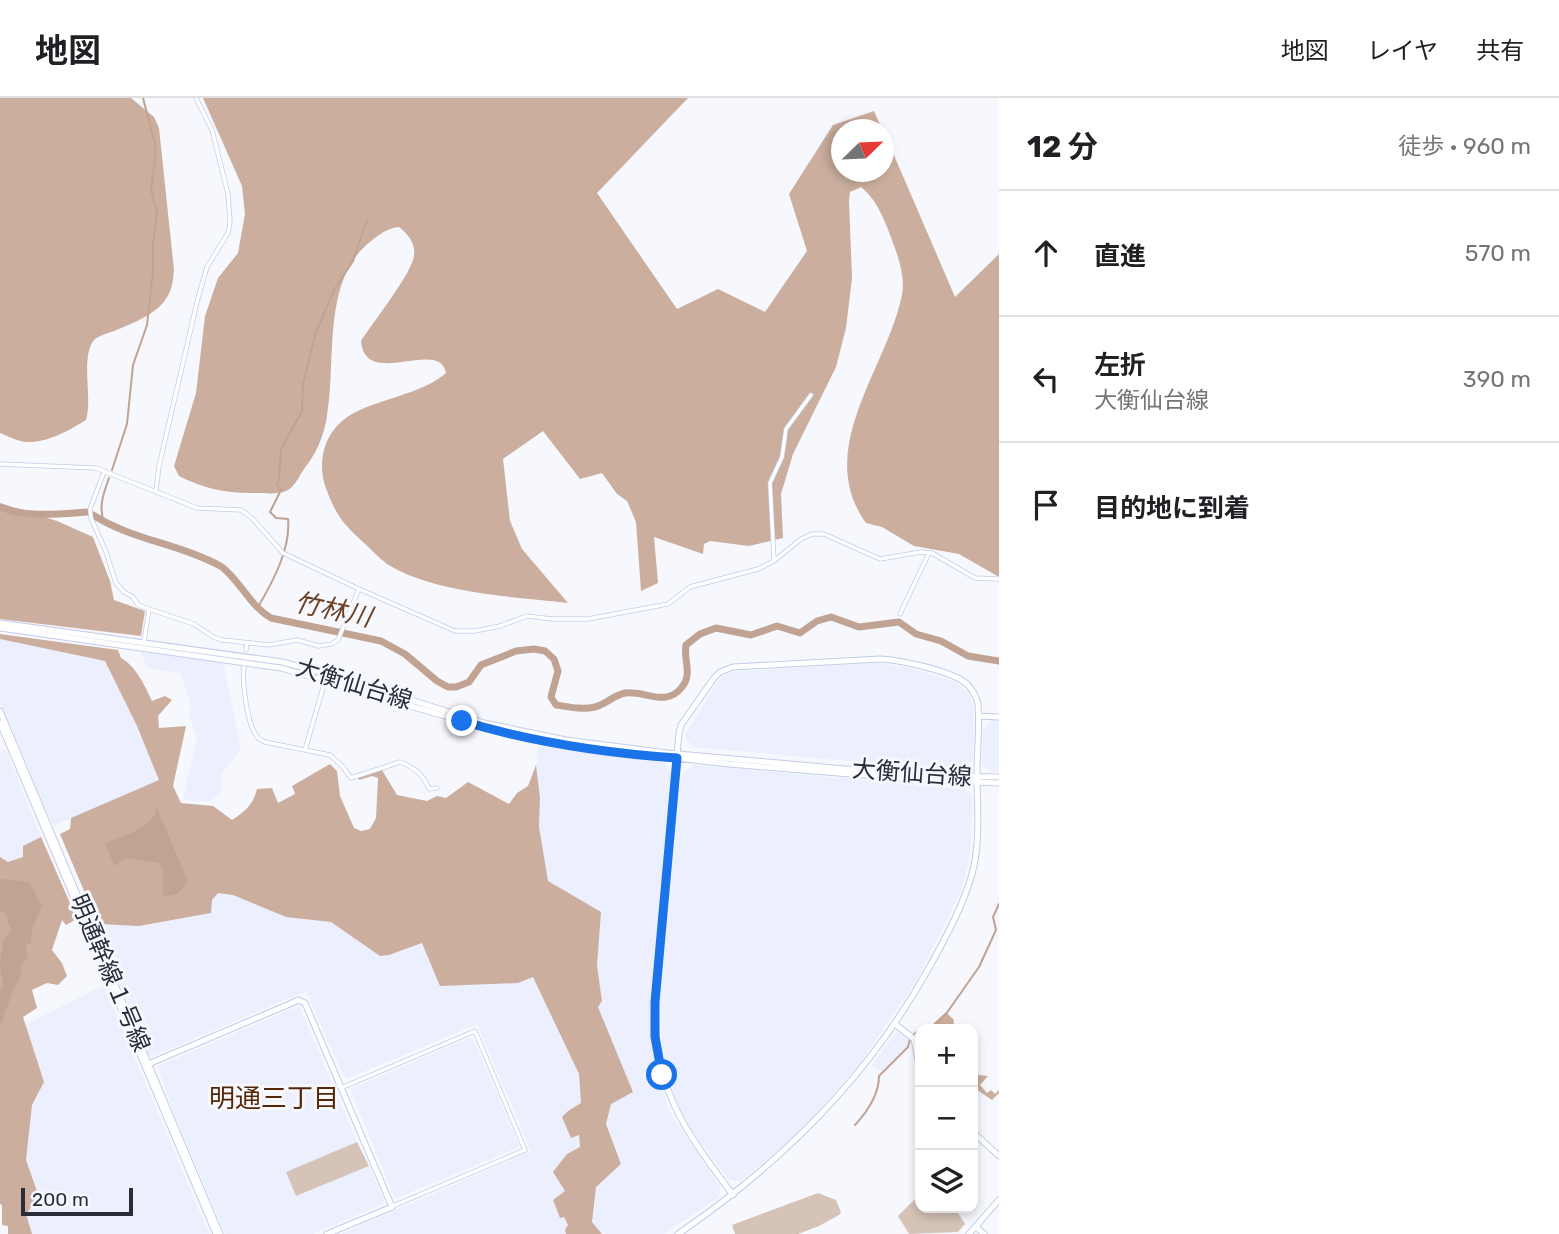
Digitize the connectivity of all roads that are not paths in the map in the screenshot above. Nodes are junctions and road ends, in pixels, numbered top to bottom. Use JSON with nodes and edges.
{"nodes":[{"id":1,"x":196,"y":98,"type":"edge"},
{"id":2,"x":811,"y":395,"type":"dead end"},
{"id":3,"x":0,"y":464,"type":"edge"},
{"id":4,"x":104,"y":472,"type":"junction"},
{"id":5,"x":156,"y":492,"type":"junction"},
{"id":6,"x":929,"y":554,"type":"junction"},
{"id":7,"x":774,"y":561,"type":"junction"},
{"id":8,"x":999,"y":579,"type":"edge"},
{"id":9,"x":359,"y":589,"type":"junction"},
{"id":10,"x":149,"y":609,"type":"junction"},
{"id":11,"x":900,"y":614,"type":"dead end"},
{"id":12,"x":0,"y":626,"type":"edge"},
{"id":13,"x":144,"y":642,"type":"junction"},
{"id":14,"x":247,"y":643,"type":"junction"},
{"id":15,"x":246,"y":650,"type":"dead end"},
{"id":16,"x":244,"y":667,"type":"dead end"},
{"id":17,"x":325,"y":679,"type":"junction"},
{"id":18,"x":0,"y":711,"type":"edge"},
{"id":19,"x":979,"y":716,"type":"junction"},
{"id":20,"x":999,"y":717,"type":"edge"},
{"id":21,"x":0,"y":723,"type":"edge"},
{"id":22,"x":305,"y":750,"type":"junction"},
{"id":23,"x":678,"y":756,"type":"junction"},
{"id":24,"x":977,"y":780,"type":"junction"},
{"id":25,"x":999,"y":780,"type":"edge"},
{"id":26,"x":437,"y":788,"type":"dead end"},
{"id":27,"x":895,"y":1024,"type":"junction"},
{"id":28,"x":915,"y":1044,"type":"edge"},
{"id":29,"x":146,"y":1065,"type":"junction"},
{"id":30,"x":341,"y":1088,"type":"junction"},
{"id":31,"x":978,"y":1137,"type":"edge"},
{"id":32,"x":999,"y":1156,"type":"edge"},
{"id":33,"x":733,"y":1195,"type":"junction"},
{"id":34,"x":999,"y":1200,"type":"edge"},
{"id":35,"x":392,"y":1207,"type":"junction"},
{"id":36,"x":976,"y":1227,"type":"junction"},
{"id":37,"x":218,"y":1234,"type":"edge"},
{"id":38,"x":327,"y":1234,"type":"edge"},
{"id":39,"x":678,"y":1234,"type":"edge"},
{"id":40,"x":969,"y":1234,"type":"edge"},
{"id":41,"x":984,"y":1234,"type":"edge"}],
"edges":[{"from":1,"to":5,"type":"street"},
{"from":2,"to":7,"type":"street"},
{"from":3,"to":4,"type":"street"},
{"from":4,"to":5,"type":"street"},
{"from":4,"to":10,"type":"street"},
{"from":5,"to":9,"type":"street"},
{"from":6,"to":7,"type":"street"},
{"from":6,"to":8,"type":"street"},
{"from":6,"to":11,"type":"street"},
{"from":7,"to":9,"type":"street"},
{"from":9,"to":14,"type":"street"},
{"from":10,"to":13,"type":"street"},
{"from":10,"to":14,"type":"street"},
{"from":12,"to":13,"type":"street","name":"大衡仙台線"},
{"from":12,"to":17,"type":"street","name":"大衡仙台線"},
{"from":13,"to":23,"type":"street","name":"大衡仙台線"},
{"from":14,"to":15,"type":"street"},
{"from":16,"to":22,"type":"street"},
{"from":17,"to":22,"type":"street"},
{"from":17,"to":23,"type":"street","name":"大衡仙台線"},
{"from":18,"to":29,"type":"street","name":"明通幹線１号線"},
{"from":19,"to":20,"type":"street"},
{"from":19,"to":23,"type":"street"},
{"from":19,"to":24,"type":"street"},
{"from":21,"to":29,"type":"street"},
{"from":22,"to":26,"type":"street"},
{"from":23,"to":24,"type":"street","name":"大衡仙台線"},
{"from":23,"to":33,"type":"street"},
{"from":24,"to":25,"type":"street","name":"大衡仙台線"},
{"from":24,"to":27,"type":"street"},
{"from":27,"to":28,"type":"street"},
{"from":27,"to":33,"type":"street"},
{"from":29,"to":30,"type":"street"},
{"from":29,"to":37,"type":"street","name":"明通幹線１号線"},
{"from":30,"to":35,"type":"street"},
{"from":30,"to":35,"type":"street"},
{"from":31,"to":32,"type":"street"},
{"from":33,"to":39,"type":"street"},
{"from":34,"to":36,"type":"street"},
{"from":35,"to":38,"type":"street"},
{"from":36,"to":40,"type":"street"},
{"from":36,"to":41,"type":"street"}]}
